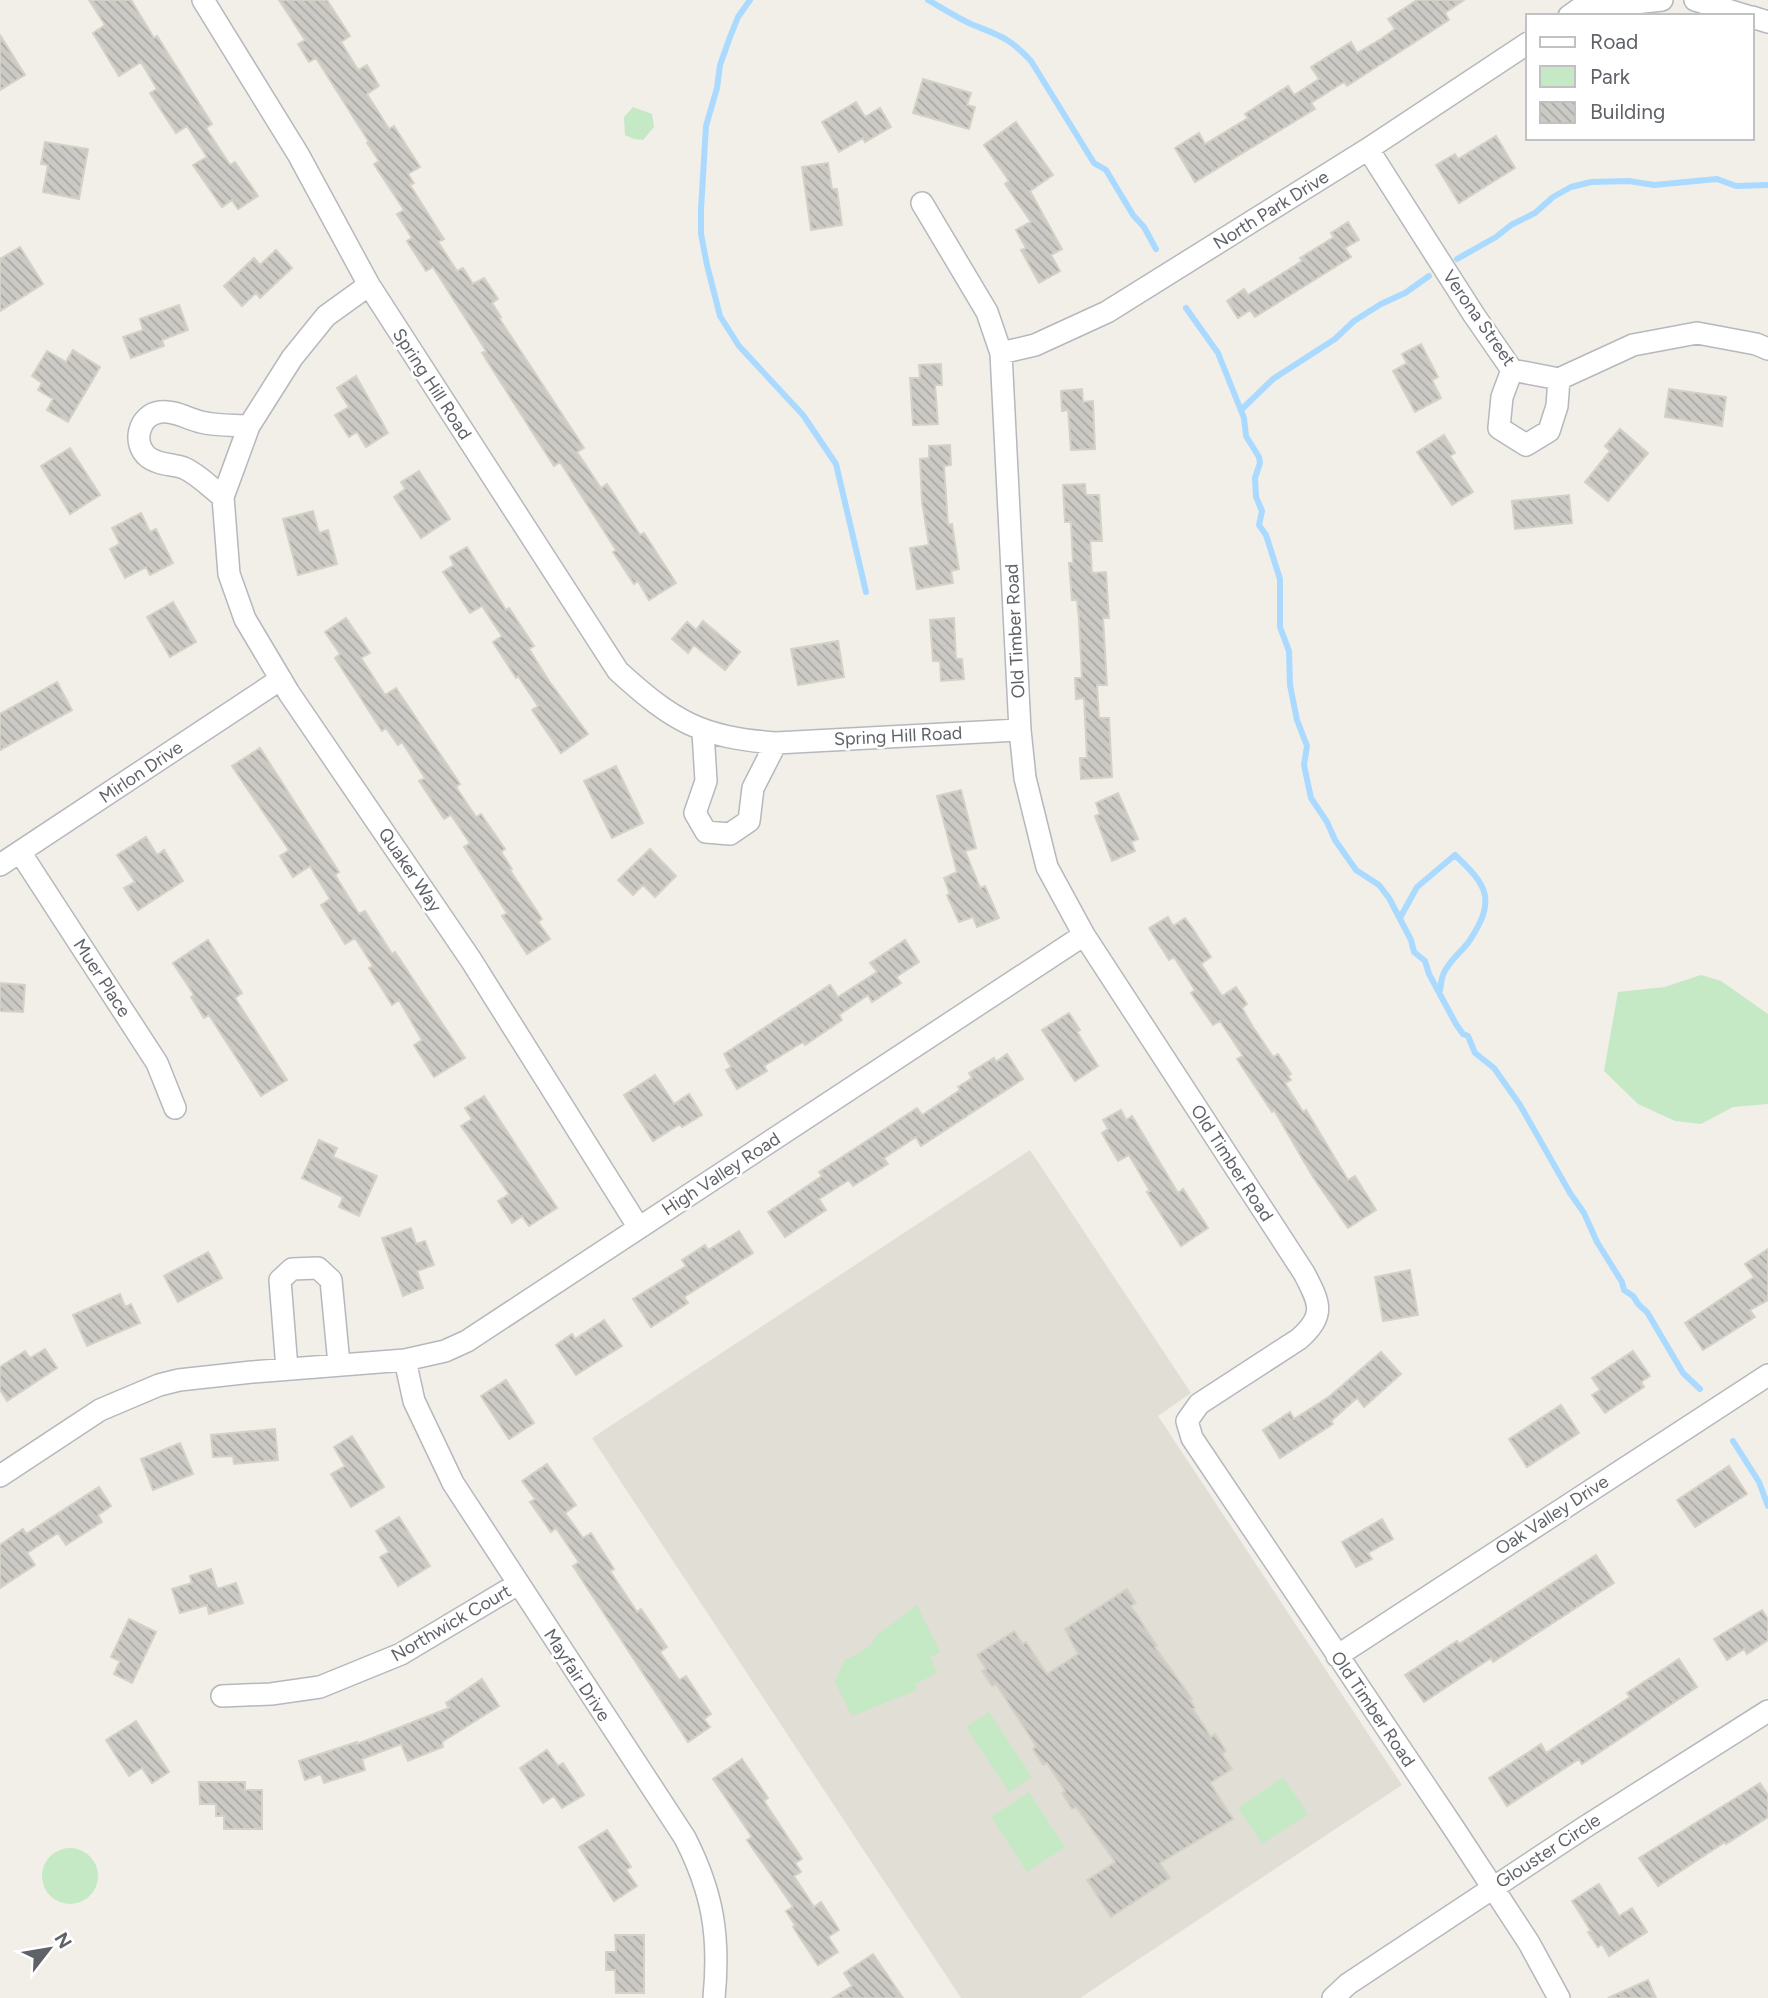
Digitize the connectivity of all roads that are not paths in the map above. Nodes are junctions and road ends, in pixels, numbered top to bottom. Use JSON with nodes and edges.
{"nodes":[{"id":1,"x":203,"y":0,"type":"edge"},
{"id":2,"x":1662,"y":0,"type":"edge"},
{"id":3,"x":1695,"y":0,"type":"edge"},
{"id":4,"x":1575,"y":8,"type":"edge"},
{"id":5,"x":1743,"y":14,"type":"edge"},
{"id":6,"x":1526,"y":44,"type":"edge"},
{"id":7,"x":1368,"y":149,"type":"junction"},
{"id":8,"x":922,"y":203,"type":"dead end"},
{"id":9,"x":369,"y":285,"type":"junction"},
{"id":10,"x":1768,"y":349,"type":"edge"},
{"id":11,"x":1001,"y":353,"type":"junction"},
{"id":12,"x":1513,"y":370,"type":"junction"},
{"id":13,"x":1559,"y":379,"type":"junction"},
{"id":14,"x":250,"y":426,"type":"junction"},
{"id":15,"x":223,"y":497,"type":"junction"},
{"id":16,"x":281,"y":678,"type":"junction"},
{"id":17,"x":1020,"y":730,"type":"junction"},
{"id":18,"x":703,"y":732,"type":"junction"},
{"id":19,"x":776,"y":743,"type":"junction"},
{"id":20,"x":20,"y":852,"type":"junction"},
{"id":21,"x":0,"y":865,"type":"edge"},
{"id":22,"x":1084,"y":935,"type":"junction"},
{"id":23,"x":175,"y":1108,"type":"dead end"},
{"id":24,"x":639,"y":1228,"type":"junction"},
{"id":25,"x":405,"y":1360,"type":"junction"},
{"id":26,"x":339,"y":1364,"type":"junction"},
{"id":27,"x":287,"y":1369,"type":"junction"},
{"id":28,"x":1768,"y":1375,"type":"edge"},
{"id":29,"x":0,"y":1476,"type":"edge"},
{"id":30,"x":518,"y":1584,"type":"junction"},
{"id":31,"x":1336,"y":1656,"type":"junction"},
{"id":32,"x":222,"y":1696,"type":"dead end"},
{"id":33,"x":1768,"y":1711,"type":"edge"},
{"id":34,"x":1492,"y":1887,"type":"junction"},
{"id":35,"x":714,"y":1998,"type":"edge"},
{"id":36,"x":1333,"y":1998,"type":"edge"},
{"id":37,"x":1559,"y":1998,"type":"edge"}],
"edges":[{"from":1,"to":9,"type":"street","name":"Spring Hill Road"},
{"from":2,"to":4,"type":"street"},
{"from":3,"to":5,"type":"street"},
{"from":6,"to":7,"type":"street","name":"North Park Drive"},
{"from":7,"to":11,"type":"street","name":"North Park Drive"},
{"from":7,"to":12,"type":"street","name":"Verona Street"},
{"from":8,"to":11,"type":"street","name":"Old Timber Road"},
{"from":9,"to":14,"type":"street","name":"Quaker Way"},
{"from":9,"to":18,"type":"street","name":"Spring Hill Road"},
{"from":10,"to":13,"type":"street"},
{"from":11,"to":17,"type":"street","name":"Old Timber Road"},
{"from":12,"to":13,"type":"street","name":"Verona Street"},
{"from":12,"to":13,"type":"street"},
{"from":14,"to":15,"type":"street","name":"Quaker Way"},
{"from":14,"to":15,"type":"street"},
{"from":15,"to":16,"type":"street","name":"Quaker Way"},
{"from":16,"to":20,"type":"street","name":"Mirlon Drive"},
{"from":16,"to":24,"type":"street","name":"Quaker Way"},
{"from":17,"to":19,"type":"street","name":"Spring Hill Road"},
{"from":17,"to":22,"type":"street","name":"Old Timber Road"},
{"from":18,"to":19,"type":"street","name":"Spring Hill Road"},
{"from":18,"to":19,"type":"street"},
{"from":20,"to":21,"type":"street","name":"Mirlon Drive"},
{"from":20,"to":23,"type":"street","name":"Muer Place"},
{"from":22,"to":24,"type":"street","name":"High Valley Road"},
{"from":22,"to":31,"type":"street","name":"Old Timber Road"},
{"from":24,"to":25,"type":"street","name":"High Valley Road"},
{"from":25,"to":26,"type":"street","name":"High Valley Road"},
{"from":25,"to":30,"type":"street","name":"Mayfair Drive"},
{"from":26,"to":27,"type":"street","name":"High Valley Road"},
{"from":26,"to":27,"type":"street"},
{"from":27,"to":29,"type":"street","name":"High Valley Road"},
{"from":28,"to":31,"type":"street","name":"Oak Valley Drive"},
{"from":30,"to":32,"type":"street","name":"Northwick Court"},
{"from":30,"to":35,"type":"street","name":"Mayfair Drive"},
{"from":31,"to":34,"type":"street","name":"Old Timber Road"},
{"from":33,"to":34,"type":"street","name":"Glouster Circle"},
{"from":34,"to":36,"type":"street","name":"Glouster Circle"},
{"from":34,"to":37,"type":"street","name":"Old Timber Road"}]}
